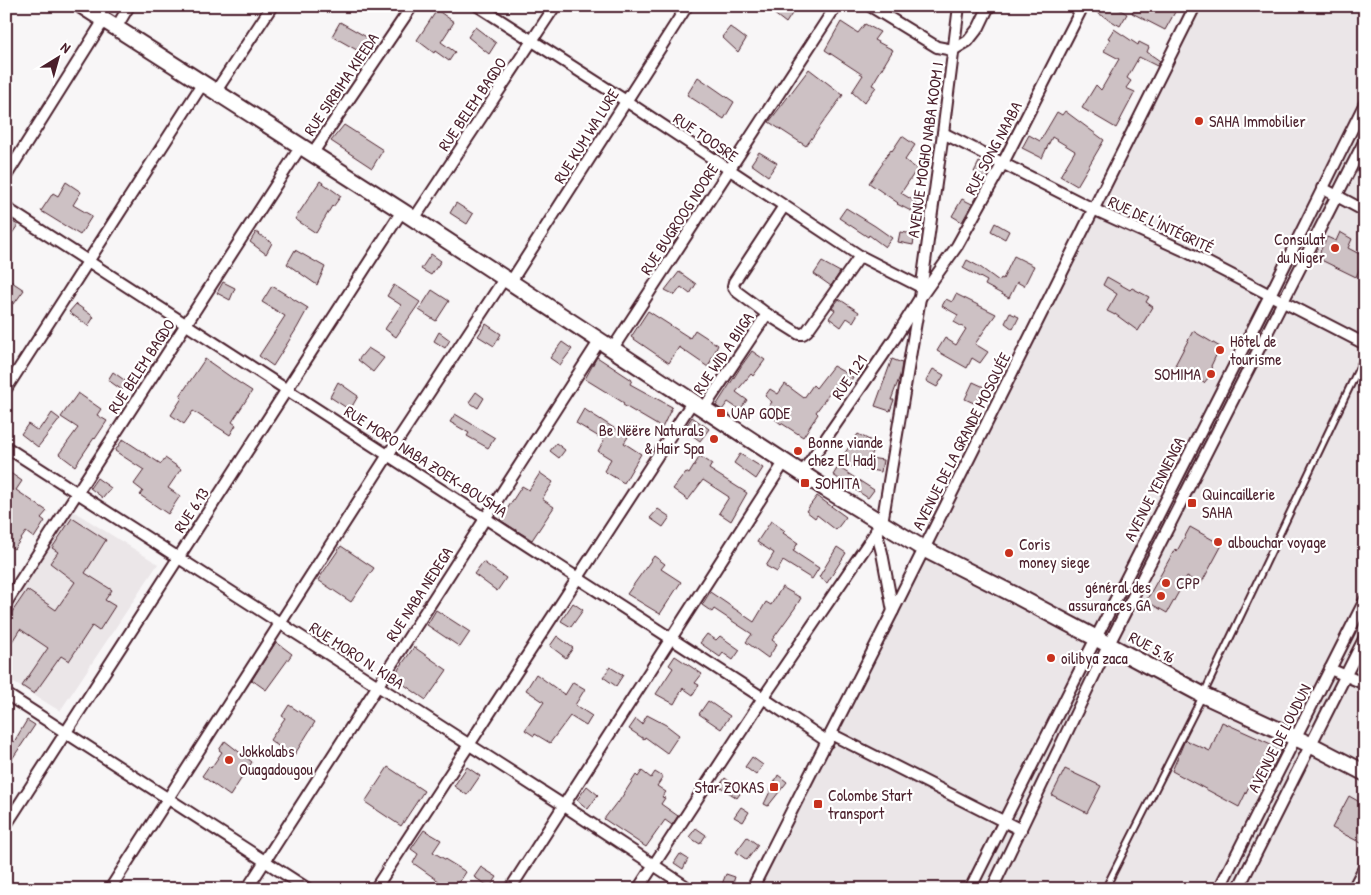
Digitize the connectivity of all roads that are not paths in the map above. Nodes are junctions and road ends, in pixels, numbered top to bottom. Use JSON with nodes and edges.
{"nodes":[{"id":1,"x":82,"y":6,"type":"edge"},
{"id":2,"x":129,"y":6,"type":"edge"},
{"id":3,"x":272,"y":6,"type":"edge"},
{"id":4,"x":412,"y":6,"type":"edge"},
{"id":5,"x":478,"y":6,"type":"edge"},
{"id":6,"x":554,"y":6,"type":"edge"},
{"id":7,"x":687,"y":6,"type":"edge"},
{"id":8,"x":836,"y":6,"type":"edge"},
{"id":9,"x":870,"y":6,"type":"edge"},
{"id":10,"x":959,"y":6,"type":"edge"},
{"id":11,"x":990,"y":6,"type":"edge"},
{"id":12,"x":1083,"y":6,"type":"edge"},
{"id":13,"x":1195,"y":6,"type":"edge"},
{"id":14,"x":110,"y":24,"type":"junction"},
{"id":15,"x":532,"y":42,"type":"junction"},
{"id":16,"x":953,"y":50,"type":"junction"},
{"id":17,"x":209,"y":87,"type":"junction"},
{"id":18,"x":626,"y":101,"type":"junction"},
{"id":19,"x":1365,"y":103,"type":"edge"},
{"id":20,"x":943,"y":133,"type":"junction"},
{"id":21,"x":1365,"y":140,"type":"edge"},
{"id":22,"x":307,"y":150,"type":"junction"},
{"id":23,"x":1003,"y":163,"type":"junction"},
{"id":24,"x":729,"y":170,"type":"junction"},
{"id":25,"x":6,"y":176,"type":"edge"},
{"id":26,"x":1322,"y":188,"type":"junction"},
{"id":27,"x":1336,"y":196,"type":"junction"},
{"id":28,"x":784,"y":206,"type":"junction"},
{"id":29,"x":6,"y":208,"type":"edge"},
{"id":30,"x":1094,"y":209,"type":"junction"},
{"id":31,"x":1365,"y":210,"type":"edge"},
{"id":32,"x":408,"y":215,"type":"junction"},
{"id":33,"x":860,"y":256,"type":"junction"},
{"id":34,"x":88,"y":261,"type":"junction"},
{"id":35,"x":507,"y":281,"type":"junction"},
{"id":36,"x":921,"y":287,"type":"junction"},
{"id":37,"x":1270,"y":295,"type":"junction"},
{"id":38,"x":920,"y":298,"type":"junction"},
{"id":39,"x":1284,"y":302,"type":"junction"},
{"id":40,"x":767,"y":314,"type":"junction"},
{"id":41,"x":186,"y":324,"type":"junction"},
{"id":42,"x":606,"y":344,"type":"junction"},
{"id":43,"x":1365,"y":344,"type":"edge"},
{"id":44,"x":1365,"y":355,"type":"edge"},
{"id":45,"x":6,"y":389,"type":"edge"},
{"id":46,"x":286,"y":389,"type":"junction"},
{"id":47,"x":698,"y":404,"type":"junction"},
{"id":48,"x":6,"y":448,"type":"edge"},
{"id":49,"x":388,"y":455,"type":"junction"},
{"id":50,"x":785,"y":461,"type":"junction"},
{"id":51,"x":802,"y":473,"type":"junction"},
{"id":52,"x":77,"y":493,"type":"junction"},
{"id":53,"x":486,"y":518,"type":"junction"},
{"id":54,"x":879,"y":527,"type":"junction"},
{"id":55,"x":924,"y":549,"type":"junction"},
{"id":56,"x":178,"y":558,"type":"junction"},
{"id":57,"x":578,"y":578,"type":"junction"},
{"id":58,"x":1365,"y":600,"type":"edge"},
{"id":59,"x":6,"y":603,"type":"edge"},
{"id":60,"x":893,"y":611,"type":"junction"},
{"id":61,"x":280,"y":623,"type":"junction"},
{"id":62,"x":1365,"y":637,"type":"edge"},
{"id":63,"x":670,"y":638,"type":"junction"},
{"id":64,"x":1103,"y":641,"type":"junction"},
{"id":65,"x":1330,"y":669,"type":"junction"},
{"id":66,"x":1345,"y":676,"type":"junction"},
{"id":67,"x":1365,"y":684,"type":"edge"},
{"id":68,"x":378,"y":686,"type":"junction"},
{"id":69,"x":6,"y":694,"type":"edge"},
{"id":70,"x":1203,"y":695,"type":"junction"},
{"id":71,"x":763,"y":698,"type":"junction"},
{"id":72,"x":66,"y":732,"type":"junction"},
{"id":73,"x":829,"y":738,"type":"junction"},
{"id":74,"x":1296,"y":738,"type":"junction"},
{"id":75,"x":468,"y":744,"type":"junction"},
{"id":76,"x":1311,"y":745,"type":"junction"},
{"id":77,"x":1365,"y":773,"type":"edge"},
{"id":78,"x":1270,"y":788,"type":"junction"},
{"id":79,"x":1285,"y":796,"type":"junction"},
{"id":80,"x":168,"y":798,"type":"junction"},
{"id":81,"x":563,"y":805,"type":"junction"},
{"id":82,"x":1004,"y":821,"type":"junction"},
{"id":83,"x":6,"y":825,"type":"edge"},
{"id":84,"x":1021,"y":830,"type":"junction"},
{"id":85,"x":265,"y":861,"type":"junction"},
{"id":86,"x":653,"y":865,"type":"junction"},
{"id":87,"x":1365,"y":866,"type":"edge"},
{"id":88,"x":996,"y":888,"type":"edge"},
{"id":89,"x":110,"y":889,"type":"edge"},
{"id":90,"x":247,"y":889,"type":"edge"},
{"id":91,"x":308,"y":889,"type":"edge"},
{"id":92,"x":375,"y":889,"type":"edge"},
{"id":93,"x":510,"y":889,"type":"edge"},
{"id":94,"x":638,"y":889,"type":"edge"},
{"id":95,"x":690,"y":889,"type":"edge"},
{"id":96,"x":752,"y":889,"type":"edge"},
{"id":97,"x":970,"y":889,"type":"edge"},
{"id":98,"x":1105,"y":889,"type":"edge"},
{"id":99,"x":1219,"y":889,"type":"edge"},
{"id":100,"x":1238,"y":889,"type":"edge"},
{"id":101,"x":1353,"y":889,"type":"edge"}],
"edges":[{"from":1,"to":14,"type":"main road","name":"RUE 5.16"},
{"from":2,"to":14,"type":"street"},
{"from":3,"to":17,"type":"street"},
{"from":4,"to":22,"type":"street","name":"RUE SIRBIMA KIEEDA"},
{"from":5,"to":15,"type":"street","name":"RUE TOOSRE"},
{"from":6,"to":15,"type":"street","name":"RUE BELEM BAGDO"},
{"from":7,"to":18,"type":"street","name":"RUE KUM WA LURE"},
{"from":8,"to":24,"type":"street","name":"RUE BUGROOG NOORE"},
{"from":9,"to":16,"type":"street"},
{"from":10,"to":16,"type":"street","name":"AVENUE MOGHO NABA KOOM I"},
{"from":11,"to":16,"type":"street"},
{"from":12,"to":23,"type":"street","name":"RUE SONG NAABA"},
{"from":13,"to":30,"type":"street","name":"AVENUE DE LA GRANDE MOSQUÉE"},
{"from":14,"to":17,"type":"main road","name":"RUE 5.16"},
{"from":14,"to":25,"type":"street"},
{"from":15,"to":18,"type":"street","name":"RUE TOOSRE"},
{"from":15,"to":32,"type":"street","name":"RUE BELEM BAGDO"},
{"from":16,"to":20,"type":"street","name":"AVENUE MOGHO NABA KOOM I"},
{"from":17,"to":22,"type":"main road","name":"RUE 5.16"},
{"from":17,"to":34,"type":"street"},
{"from":18,"to":24,"type":"street","name":"RUE TOOSRE"},
{"from":18,"to":35,"type":"street","name":"RUE KUM WA LURE"},
{"from":19,"to":26,"type":"street","name":"AVENUE YENNENGA"},
{"from":20,"to":23,"type":"street","name":"RUE DE L'INTÉGRITÉ"},
{"from":20,"to":36,"type":"street","name":"AVENUE MOGHO NABA KOOM I"},
{"from":21,"to":27,"type":"street","name":"AVENUE YENNENGA"},
{"from":22,"to":32,"type":"main road","name":"RUE 5.16"},
{"from":22,"to":41,"type":"street","name":"RUE BELEM BAGDO"},
{"from":23,"to":30,"type":"street","name":"RUE DE L'INTÉGRITÉ"},
{"from":23,"to":38,"type":"street","name":"RUE SONG NAABA"},
{"from":24,"to":28,"type":"street","name":"RUE TOOSRE"},
{"from":24,"to":42,"type":"street","name":"RUE BUGROOG NOORE"},
{"from":26,"to":27,"type":"street"},
{"from":26,"to":37,"type":"street","name":"AVENUE YENNENGA"},
{"from":27,"to":31,"type":"street"},
{"from":27,"to":39,"type":"street","name":"AVENUE YENNENGA"},
{"from":28,"to":33,"type":"street","name":"RUE TOOSRE"},
{"from":28,"to":40,"type":"street"},
{"from":29,"to":34,"type":"street","name":"RUE MORO NABA ZOEK-BOUSMA"},
{"from":30,"to":37,"type":"street","name":"RUE DE L'INTÉGRITÉ"},
{"from":30,"to":55,"type":"street","name":"AVENUE DE LA GRANDE MOSQUÉE"},
{"from":32,"to":35,"type":"main road","name":"RUE 5.16"},
{"from":32,"to":46,"type":"street","name":"RUE 6.13"},
{"from":33,"to":36,"type":"street","name":"RUE TOOSRE"},
{"from":33,"to":40,"type":"street"},
{"from":34,"to":41,"type":"street","name":"RUE MORO NABA ZOEK-BOUSMA"},
{"from":34,"to":45,"type":"street"},
{"from":35,"to":42,"type":"main road","name":"RUE 5.16"},
{"from":35,"to":49,"type":"street","name":"RUE KUM WA LURE"},
{"from":36,"to":38,"type":"street","name":"AVENUE MOGHO NABA KOOM I"},
{"from":37,"to":39,"type":"street","name":"RUE DE L'INTÉGRITÉ"},
{"from":37,"to":64,"type":"street","name":"AVENUE YENNENGA"},
{"from":38,"to":51,"type":"street","name":"RUE 1.21"},
{"from":38,"to":54,"type":"street","name":"AVENUE MOGHO NABA KOOM I"},
{"from":39,"to":43,"type":"street","name":"RUE DE L'INTÉGRITÉ"},
{"from":39,"to":64,"type":"street","name":"AVENUE YENNENGA"},
{"from":40,"to":47,"type":"street","name":"RUE WID A BIIGA"},
{"from":41,"to":46,"type":"street","name":"RUE MORO NABA ZOEK-BOUSMA"},
{"from":41,"to":52,"type":"street","name":"RUE BELEM BAGDO"},
{"from":42,"to":47,"type":"main road","name":"RUE 5.16"},
{"from":42,"to":53,"type":"street","name":"RUE NABA NEDEGA"},
{"from":44,"to":70,"type":"lane"},
{"from":46,"to":49,"type":"street","name":"RUE MORO NABA ZOEK-BOUSMA"},
{"from":46,"to":56,"type":"street","name":"RUE 6.13"},
{"from":47,"to":50,"type":"main road","name":"RUE 5.16"},
{"from":47,"to":57,"type":"street","name":"RUE WID A BIIGA"},
{"from":48,"to":52,"type":"street","name":"RUE MORO N. KIBA"},
{"from":49,"to":53,"type":"street","name":"RUE MORO NABA ZOEK-BOUSMA"},
{"from":49,"to":61,"type":"street","name":"RUE KUM WA LURE"},
{"from":50,"to":51,"type":"main road","name":"RUE 5.16"},
{"from":50,"to":63,"type":"street"},
{"from":51,"to":54,"type":"main road","name":"RUE 5.16"},
{"from":52,"to":56,"type":"street","name":"RUE MORO N. KIBA"},
{"from":52,"to":59,"type":"street","name":"RUE BELEM BAGDO"},
{"from":53,"to":57,"type":"street","name":"RUE MORO NABA ZOEK-BOUSMA"},
{"from":53,"to":68,"type":"street","name":"RUE NABA NEDEGA"},
{"from":54,"to":55,"type":"main road","name":"RUE 5.16"},
{"from":54,"to":60,"type":"street"},
{"from":54,"to":71,"type":"street"},
{"from":55,"to":60,"type":"street","name":"AVENUE DE LA GRANDE MOSQUÉE"},
{"from":55,"to":64,"type":"main road","name":"RUE 5.16"},
{"from":56,"to":61,"type":"street","name":"RUE MORO N. KIBA"},
{"from":56,"to":72,"type":"street","name":"RUE 6.13"},
{"from":57,"to":63,"type":"street","name":"RUE MORO NABA ZOEK-BOUSMA"},
{"from":57,"to":75,"type":"street","name":"RUE WID A BIIGA"},
{"from":58,"to":65,"type":"street","name":"AVENUE DE LOUDUN"},
{"from":60,"to":73,"type":"street","name":"AVENUE DE LA GRANDE MOSQUÉE"},
{"from":61,"to":68,"type":"street","name":"RUE MORO N. KIBA"},
{"from":61,"to":80,"type":"street","name":"RUE KUM WA LURE"},
{"from":62,"to":66,"type":"street","name":"AVENUE DE LOUDUN"},
{"from":63,"to":71,"type":"street","name":"RUE MORO NABA ZOEK-BOUSMA"},
{"from":63,"to":81,"type":"street"},
{"from":64,"to":70,"type":"main road","name":"RUE 5.16"},
{"from":64,"to":82,"type":"street","name":"AVENUE YENNENGA"},
{"from":64,"to":84,"type":"street","name":"AVENUE YENNENGA"},
{"from":65,"to":66,"type":"street"},
{"from":65,"to":74,"type":"street","name":"AVENUE DE LOUDUN"},
{"from":66,"to":67,"type":"street"},
{"from":66,"to":76,"type":"street","name":"AVENUE DE LOUDUN"},
{"from":68,"to":75,"type":"street","name":"RUE MORO N. KIBA"},
{"from":68,"to":85,"type":"street","name":"RUE NABA NEDEGA"},
{"from":69,"to":72,"type":"street"},
{"from":70,"to":74,"type":"main road","name":"RUE 5.16"},
{"from":70,"to":98,"type":"lane"},
{"from":71,"to":73,"type":"street","name":"RUE MORO NABA ZOEK-BOUSMA"},
{"from":71,"to":86,"type":"street"},
{"from":72,"to":80,"type":"street"},
{"from":72,"to":83,"type":"street","name":"RUE 6.13"},
{"from":73,"to":82,"type":"street","name":"RUE MORO NABA ZOEK-BOUSMA"},
{"from":73,"to":96,"type":"street","name":"AVENUE DE LA GRANDE MOSQUÉE"},
{"from":74,"to":76,"type":"main road","name":"RUE 5.16"},
{"from":74,"to":78,"type":"street","name":"AVENUE DE LOUDUN"},
{"from":75,"to":81,"type":"street","name":"RUE MORO N. KIBA"},
{"from":75,"to":92,"type":"street","name":"RUE WID A BIIGA"},
{"from":76,"to":77,"type":"main road","name":"RUE 5.16"},
{"from":76,"to":79,"type":"street","name":"AVENUE DE LOUDUN"},
{"from":78,"to":79,"type":"street"},
{"from":78,"to":99,"type":"street","name":"AVENUE DE LOUDUN"},
{"from":79,"to":100,"type":"street","name":"AVENUE DE LOUDUN"},
{"from":80,"to":85,"type":"street"},
{"from":80,"to":89,"type":"street","name":"RUE KUM WA LURE"},
{"from":81,"to":86,"type":"street","name":"RUE MORO N. KIBA"},
{"from":81,"to":93,"type":"street"},
{"from":82,"to":84,"type":"street","name":"RUE MORO NABA ZOEK-BOUSMA"},
{"from":82,"to":97,"type":"street","name":"AVENUE YENNENGA"},
{"from":84,"to":88,"type":"street","name":"AVENUE YENNENGA"},
{"from":85,"to":90,"type":"street","name":"RUE NABA NEDEGA"},
{"from":85,"to":91,"type":"street"},
{"from":86,"to":94,"type":"street"},
{"from":86,"to":95,"type":"street","name":"RUE MORO N. KIBA"},
{"from":87,"to":101,"type":"street"}]}
